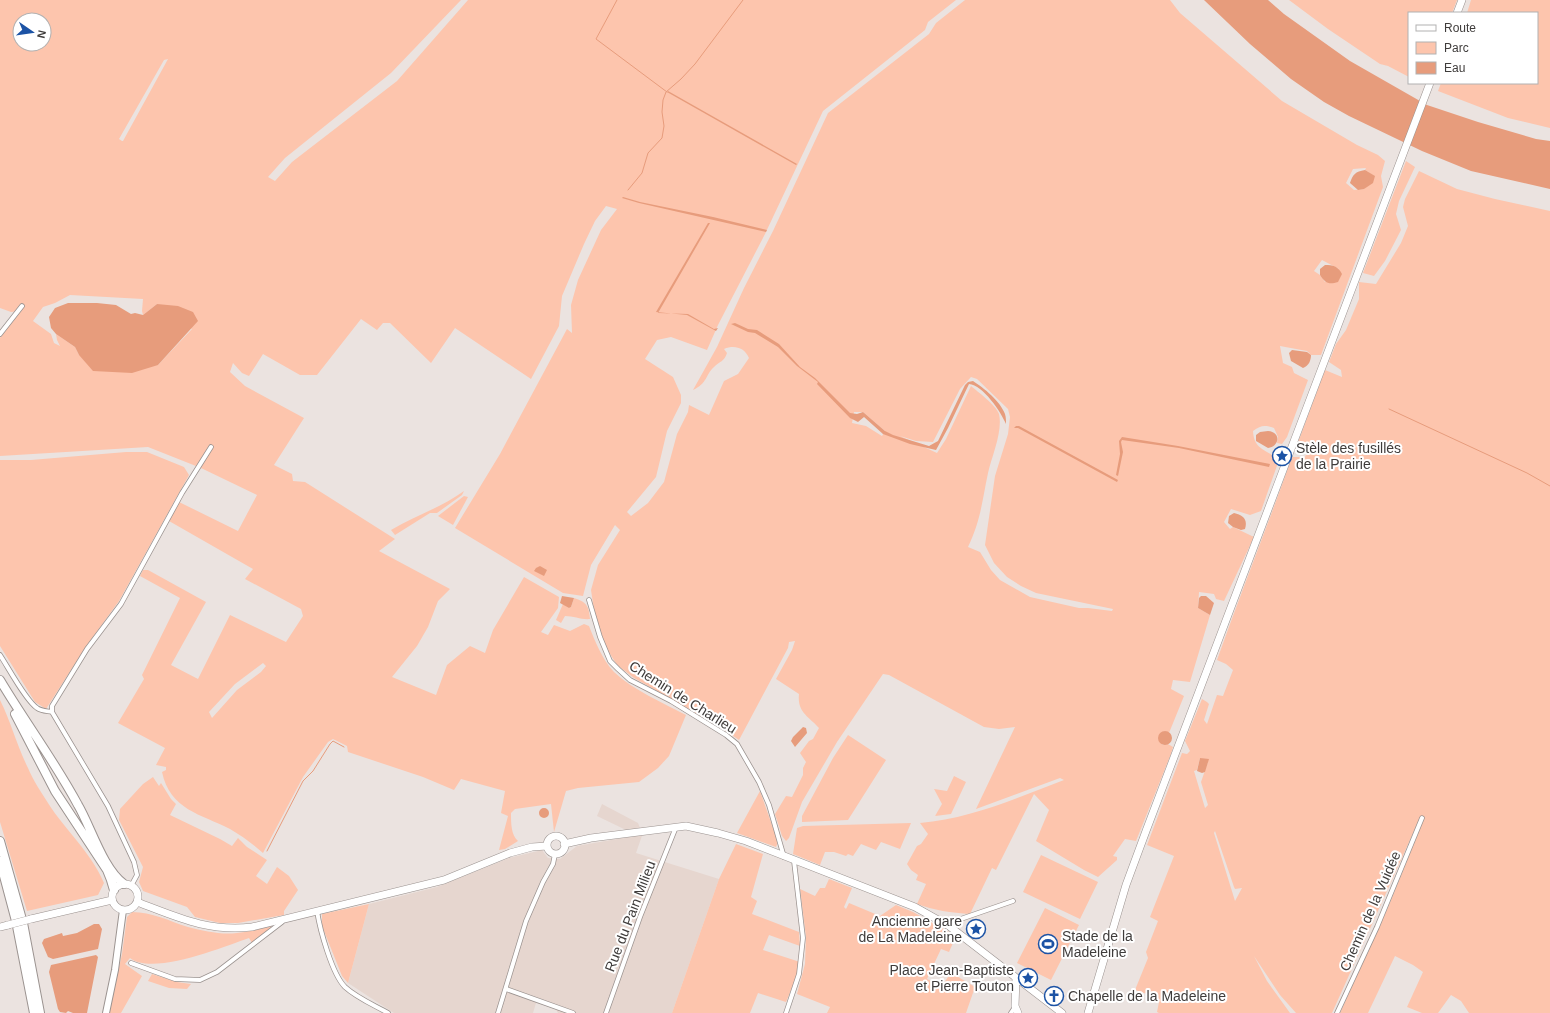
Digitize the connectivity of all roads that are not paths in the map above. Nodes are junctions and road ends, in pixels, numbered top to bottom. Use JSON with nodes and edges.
{"nodes":[{"id":1,"x":1462,"y":0,"type":"edge"},
{"id":2,"x":1457,"y":12,"type":"edge"},
{"id":3,"x":1430,"y":84,"type":"edge"},
{"id":4,"x":22,"y":306,"type":"dead end"},
{"id":5,"x":0,"y":334,"type":"edge"},
{"id":6,"x":211,"y":447,"type":"dead end"},
{"id":7,"x":589,"y":600,"type":"dead end"},
{"id":8,"x":0,"y":655,"type":"edge"},
{"id":9,"x":0,"y":680,"type":"edge"},
{"id":10,"x":0,"y":689,"type":"edge"},
{"id":11,"x":52,"y":712,"type":"junction"},
{"id":12,"x":1422,"y":818,"type":"dead end"},
{"id":13,"x":676,"y":827,"type":"junction"},
{"id":14,"x":0,"y":841,"type":"edge"},
{"id":15,"x":564,"y":844,"type":"junction"},
{"id":16,"x":547,"y":846,"type":"junction"},
{"id":17,"x":555,"y":854,"type":"junction"},
{"id":18,"x":784,"y":857,"type":"junction"},
{"id":19,"x":0,"y":861,"type":"edge"},
{"id":20,"x":794,"y":861,"type":"junction"},
{"id":21,"x":127,"y":885,"type":"junction"},
{"id":22,"x":114,"y":890,"type":"junction"},
{"id":23,"x":112,"y":900,"type":"junction"},
{"id":24,"x":1013,"y":901,"type":"dead end"},
{"id":25,"x":137,"y":902,"type":"junction"},
{"id":26,"x":123,"y":910,"type":"junction"},
{"id":27,"x":317,"y":911,"type":"junction"},
{"id":28,"x":284,"y":920,"type":"junction"},
{"id":29,"x":949,"y":926,"type":"junction"},
{"id":30,"x":0,"y":927,"type":"edge"},
{"id":31,"x":131,"y":963,"type":"dead end"},
{"id":32,"x":1016,"y":978,"type":"junction"},
{"id":33,"x":506,"y":989,"type":"junction"},
{"id":34,"x":1017,"y":1010,"type":"edge"},
{"id":35,"x":34,"y":1013,"type":"edge"},
{"id":36,"x":40,"y":1013,"type":"edge"},
{"id":37,"x":106,"y":1013,"type":"edge"},
{"id":38,"x":388,"y":1013,"type":"edge"},
{"id":39,"x":498,"y":1013,"type":"edge"},
{"id":40,"x":573,"y":1013,"type":"edge"},
{"id":41,"x":606,"y":1013,"type":"edge"},
{"id":42,"x":786,"y":1013,"type":"edge"},
{"id":43,"x":1011,"y":1013,"type":"edge"},
{"id":44,"x":1062,"y":1013,"type":"edge"},
{"id":45,"x":1088,"y":1013,"type":"edge"},
{"id":46,"x":1337,"y":1013,"type":"edge"}],
"edges":[{"from":1,"to":2,"type":"main road"},
{"from":3,"to":45,"type":"main road"},
{"from":4,"to":5,"type":"street"},
{"from":6,"to":11,"type":"street"},
{"from":7,"to":18,"type":"street","name":"Chemin de Charlieu"},
{"from":8,"to":11,"type":"street"},
{"from":9,"to":21,"type":"highway"},
{"from":10,"to":22,"type":"highway"},
{"from":11,"to":21,"type":"street"},
{"from":12,"to":46,"type":"street","name":"Chemin de la Vuidée"},
{"from":13,"to":15,"type":"main road"},
{"from":13,"to":18,"type":"main road"},
{"from":13,"to":41,"type":"street","name":"Rue du Pain Milieu"},
{"from":14,"to":36,"type":"highway"},
{"from":15,"to":16,"type":"main road"},
{"from":15,"to":17,"type":"main road"},
{"from":16,"to":17,"type":"main road"},
{"from":16,"to":27,"type":"main road"},
{"from":17,"to":33,"type":"street"},
{"from":18,"to":20,"type":"main road"},
{"from":19,"to":35,"type":"highway"},
{"from":20,"to":29,"type":"main road"},
{"from":20,"to":42,"type":"street"},
{"from":21,"to":22,"type":"main road"},
{"from":21,"to":25,"type":"main road"},
{"from":22,"to":23,"type":"main road"},
{"from":23,"to":26,"type":"main road"},
{"from":23,"to":30,"type":"main road","bridge":true},
{"from":24,"to":29,"type":"street"},
{"from":25,"to":26,"type":"main road"},
{"from":25,"to":28,"type":"main road"},
{"from":26,"to":37,"type":"main road"},
{"from":27,"to":28,"type":"main road"},
{"from":27,"to":38,"type":"street"},
{"from":28,"to":31,"type":"street"},
{"from":29,"to":32,"type":"main road"},
{"from":32,"to":34,"type":"main road"},
{"from":32,"to":44,"type":"main road"},
{"from":33,"to":39,"type":"street"},
{"from":33,"to":40,"type":"street"},
{"from":34,"to":43,"type":"street"}]}
